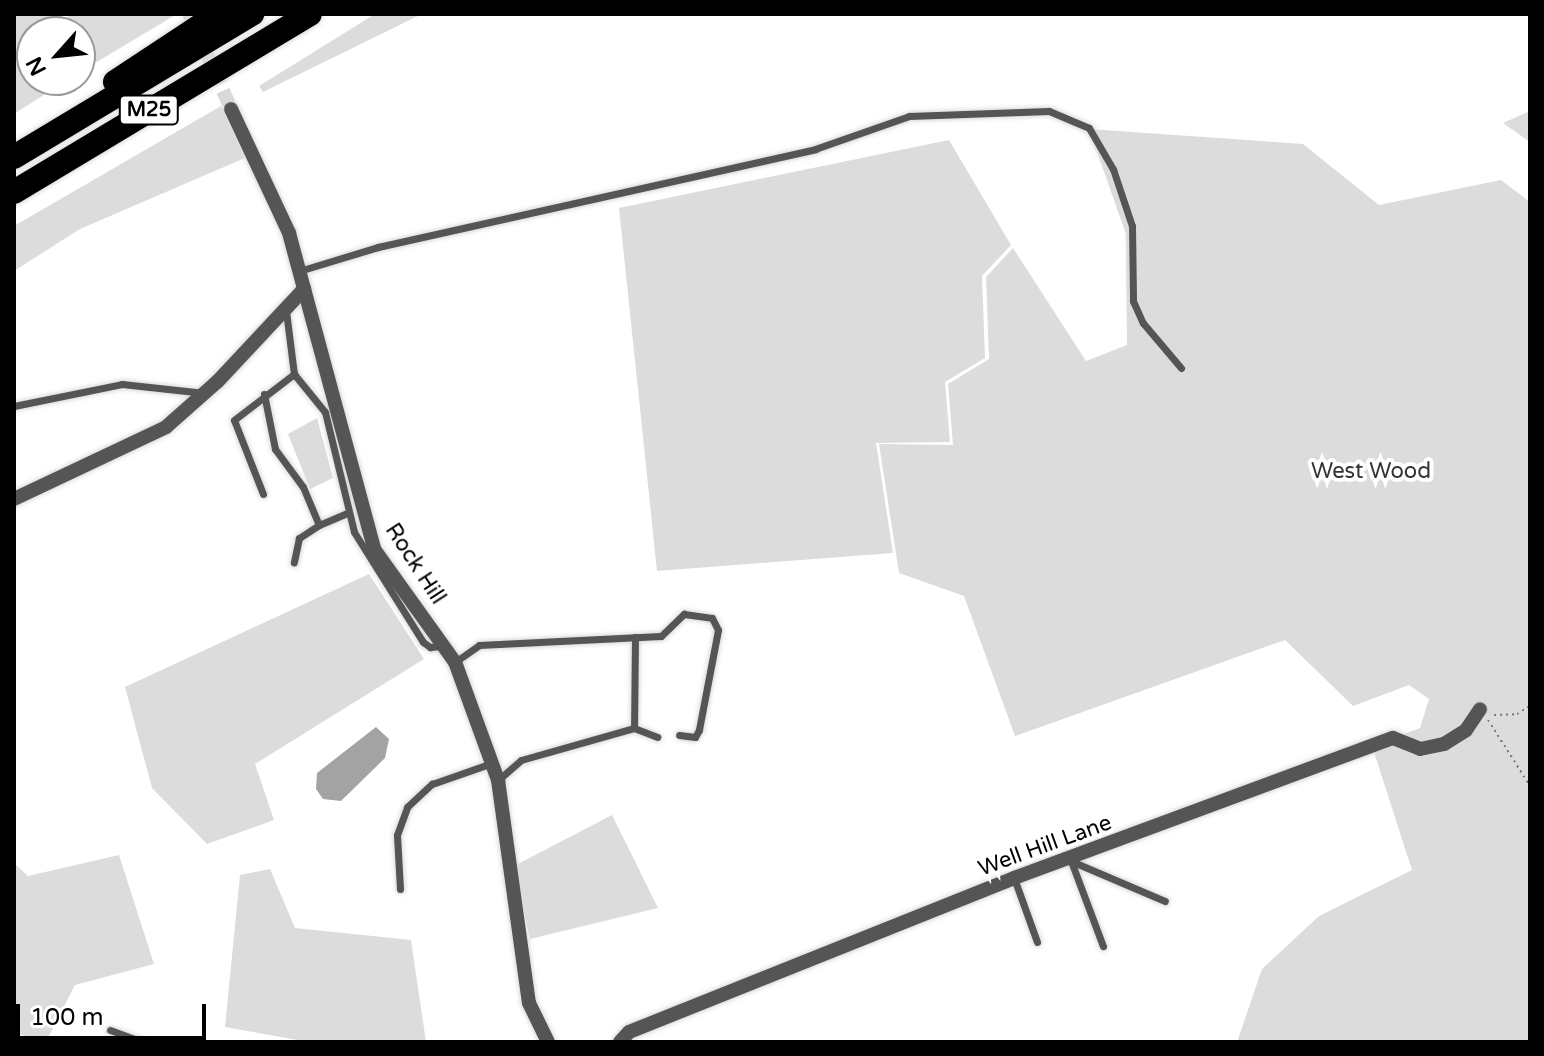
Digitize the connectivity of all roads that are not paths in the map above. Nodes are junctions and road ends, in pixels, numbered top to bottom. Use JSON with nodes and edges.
{"nodes":[{"id":1,"x":218,"y":14,"type":"edge"},
{"id":2,"x":252,"y":14,"type":"edge"},
{"id":3,"x":310,"y":14,"type":"edge"},
{"id":4,"x":322,"y":14,"type":"edge"},
{"id":5,"x":284,"y":29,"type":"junction"},
{"id":6,"x":231,"y":109,"type":"tunnel mouth"},
{"id":7,"x":76,"y":120,"type":"junction"},
{"id":8,"x":14,"y":157,"type":"edge"},
{"id":9,"x":14,"y":192,"type":"edge"},
{"id":10,"x":299,"y":271,"type":"junction"},
{"id":11,"x":304,"y":289,"type":"junction"},
{"id":12,"x":286,"y":310,"type":"junction"},
{"id":13,"x":1181,"y":368,"type":"dead end"},
{"id":14,"x":294,"y":374,"type":"junction"},
{"id":15,"x":205,"y":393,"type":"junction"},
{"id":16,"x":264,"y":394,"type":"junction"},
{"id":17,"x":14,"y":406,"type":"edge"},
{"id":18,"x":263,"y":494,"type":"dead end"},
{"id":19,"x":14,"y":499,"type":"edge"},
{"id":20,"x":347,"y":513,"type":"junction"},
{"id":21,"x":319,"y":525,"type":"junction"},
{"id":22,"x":294,"y":562,"type":"dead end"},
{"id":23,"x":635,"y":637,"type":"junction"},
{"id":24,"x":444,"y":645,"type":"junction"},
{"id":25,"x":455,"y":662,"type":"junction"},
{"id":26,"x":1480,"y":709,"type":"dead end"},
{"id":27,"x":634,"y":728,"type":"junction"},
{"id":28,"x":679,"y":735,"type":"dead end"},
{"id":29,"x":657,"y":737,"type":"dead end"},
{"id":30,"x":492,"y":763,"type":"junction"},
{"id":31,"x":498,"y":780,"type":"junction"},
{"id":32,"x":1071,"y":861,"type":"junction"},
{"id":33,"x":1014,"y":878,"type":"junction"},
{"id":34,"x":400,"y":889,"type":"dead end"},
{"id":35,"x":1165,"y":901,"type":"dead end"},
{"id":36,"x":1037,"y":942,"type":"dead end"},
{"id":37,"x":1103,"y":946,"type":"dead end"},
{"id":38,"x":110,"y":1030,"type":"dead end"},
{"id":39,"x":143,"y":1042,"type":"edge"},
{"id":40,"x":548,"y":1042,"type":"edge"},
{"id":41,"x":620,"y":1042,"type":"edge"}],
"edges":[{"from":1,"to":7,"type":"highway","number":"M25"},
{"from":2,"to":7,"type":"highway","number":"M25"},
{"from":3,"to":5,"type":"highway","number":"M25"},
{"from":4,"to":5,"type":"highway","number":"M25"},
{"from":5,"to":9,"type":"highway","number":"M25"},
{"from":6,"to":10,"type":"street","name":"Rock Hill"},
{"from":7,"to":8,"type":"highway","number":"M25"},
{"from":10,"to":11,"type":"street","name":"Rock Hill"},
{"from":10,"to":13,"type":"lane"},
{"from":11,"to":12,"type":"street"},
{"from":11,"to":24,"type":"street","name":"Rock Hill"},
{"from":12,"to":14,"type":"lane"},
{"from":12,"to":15,"type":"street"},
{"from":14,"to":16,"type":"lane"},
{"from":14,"to":20,"type":"lane"},
{"from":15,"to":17,"type":"lane"},
{"from":15,"to":19,"type":"street"},
{"from":16,"to":18,"type":"lane"},
{"from":16,"to":21,"type":"lane"},
{"from":20,"to":21,"type":"lane"},
{"from":20,"to":24,"type":"lane"},
{"from":21,"to":22,"type":"lane"},
{"from":23,"to":25,"type":"lane"},
{"from":23,"to":27,"type":"lane"},
{"from":23,"to":28,"type":"lane"},
{"from":24,"to":25,"type":"street","name":"Rock Hill"},
{"from":25,"to":30,"type":"street","name":"Rock Hill"},
{"from":26,"to":32,"type":"street","name":"Well Hill Lane"},
{"from":27,"to":29,"type":"lane"},
{"from":27,"to":31,"type":"lane"},
{"from":30,"to":31,"type":"street","name":"Rock Hill"},
{"from":30,"to":34,"type":"lane"},
{"from":31,"to":40,"type":"street","name":"Rock Hill"},
{"from":32,"to":33,"type":"street","name":"Well Hill Lane"},
{"from":32,"to":35,"type":"lane"},
{"from":32,"to":37,"type":"lane"},
{"from":33,"to":36,"type":"lane"},
{"from":33,"to":41,"type":"street","name":"Well Hill Lane"},
{"from":38,"to":39,"type":"lane"}]}
